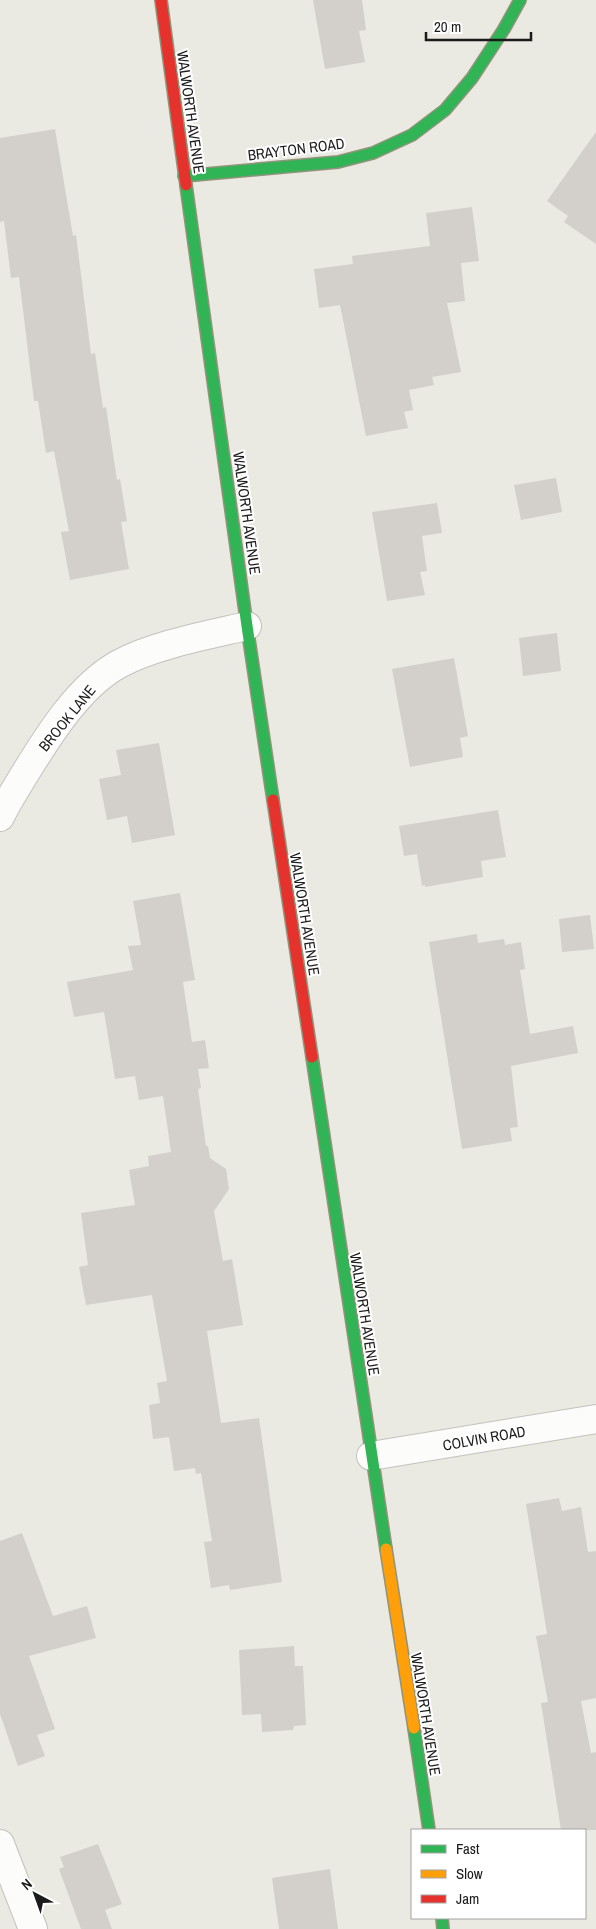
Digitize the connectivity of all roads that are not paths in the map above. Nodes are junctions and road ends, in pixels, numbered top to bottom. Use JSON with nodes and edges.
{"nodes":[{"id":1,"x":161,"y":0,"type":"edge"},
{"id":2,"x":520,"y":0,"type":"edge"},
{"id":3,"x":184,"y":176,"type":"junction"},
{"id":4,"x":247,"y":626,"type":"junction"},
{"id":5,"x":0,"y":817,"type":"edge"},
{"id":6,"x":596,"y":1419,"type":"edge"},
{"id":7,"x":371,"y":1456,"type":"junction"},
{"id":8,"x":429,"y":1829,"type":"edge"},
{"id":9,"x":0,"y":1844,"type":"edge"},
{"id":10,"x":33,"y":1929,"type":"edge"}],
"edges":[{"from":1,"to":3,"type":"street","name":"WALWORTH AVENUE"},
{"from":2,"to":3,"type":"street","name":"BRAYTON ROAD"},
{"from":3,"to":4,"type":"street","name":"WALWORTH AVENUE"},
{"from":4,"to":5,"type":"street","name":"BROOK LANE"},
{"from":4,"to":7,"type":"street","name":"WALWORTH AVENUE"},
{"from":6,"to":7,"type":"street","name":"COLVIN ROAD"},
{"from":7,"to":8,"type":"street","name":"WALWORTH AVENUE"},
{"from":9,"to":10,"type":"street"}]}
